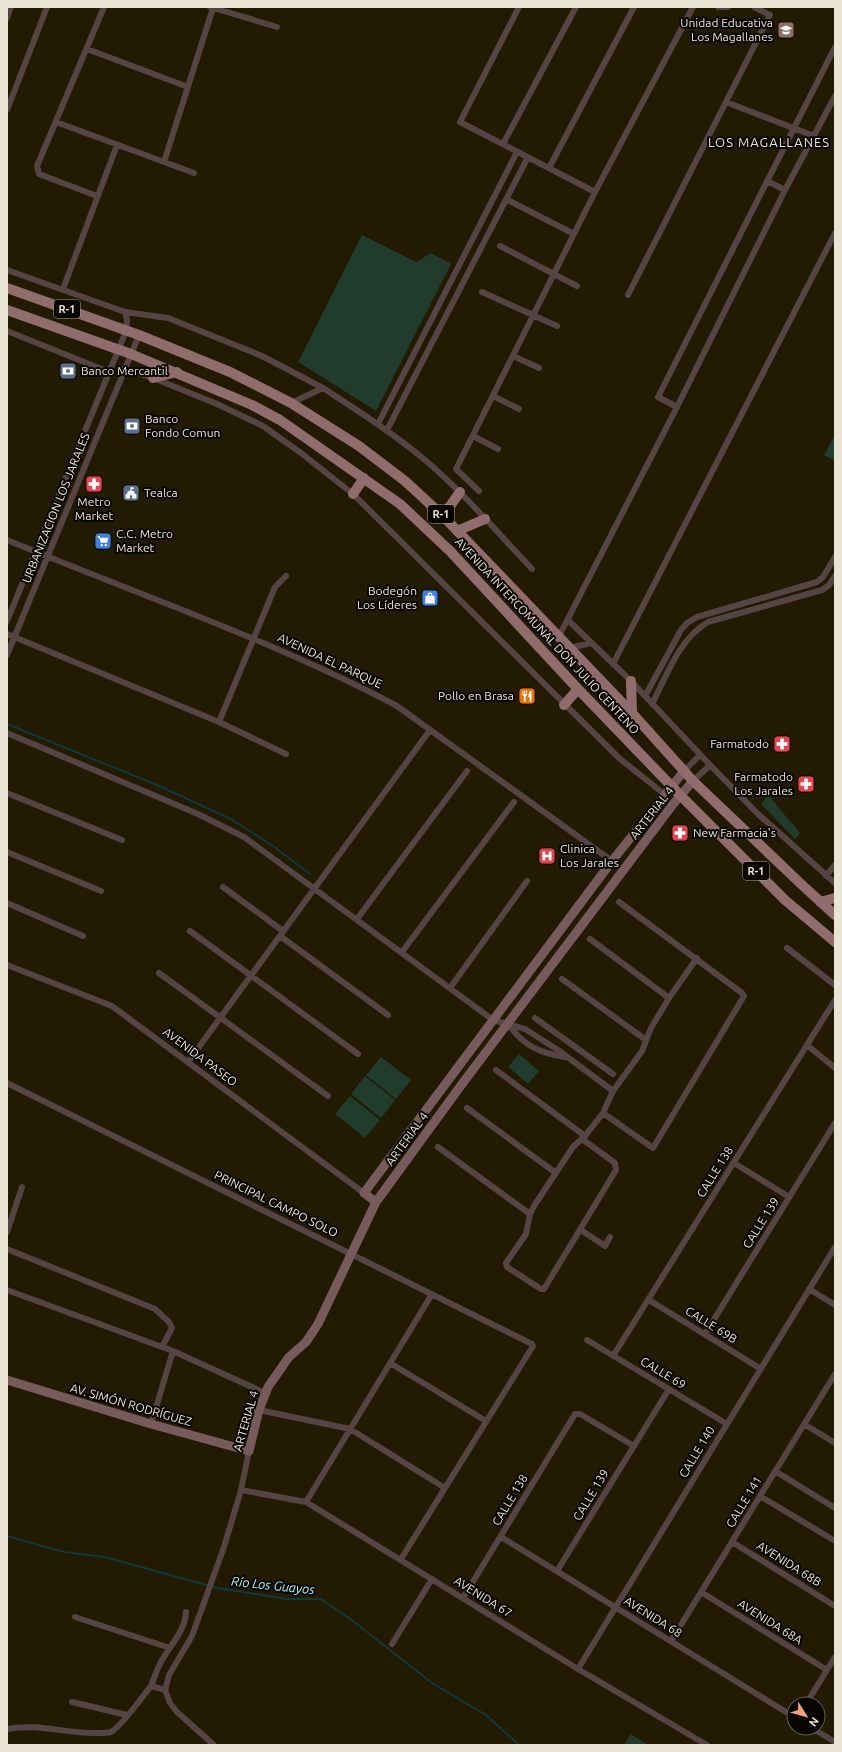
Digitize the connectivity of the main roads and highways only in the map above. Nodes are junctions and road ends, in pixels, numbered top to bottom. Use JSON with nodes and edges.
{"nodes":[{"id":1,"x":7,"y":288,"type":"edge"},
{"id":2,"x":7,"y":310,"type":"edge"},
{"id":3,"x":177,"y":372,"type":"junction"},
{"id":4,"x":153,"y":378,"type":"road end"},
{"id":5,"x":364,"y":478,"type":"junction"},
{"id":6,"x":460,"y":492,"type":"road end"},
{"id":7,"x":353,"y":494,"type":"road end"},
{"id":8,"x":443,"y":516,"type":"junction"},
{"id":9,"x":485,"y":520,"type":"road end"},
{"id":10,"x":457,"y":530,"type":"junction"},
{"id":11,"x":631,"y":682,"type":"road end"},
{"id":12,"x":578,"y":689,"type":"junction"},
{"id":13,"x":564,"y":704,"type":"road end"},
{"id":14,"x":632,"y":713,"type":"junction"},
{"id":15,"x":835,"y":898,"type":"edge"},
{"id":16,"x":820,"y":902,"type":"junction"},
{"id":17,"x":835,"y":915,"type":"edge"},
{"id":18,"x":835,"y":942,"type":"edge"}],
"edges":[{"from":1,"to":8,"type":"main road","name":"AVENIDA INTERCOMUNAL DON JULIO CENTENO","number":"R-1"},
{"from":2,"to":3,"type":"main road","name":"AVENIDA INTERCOMUNAL DON JULIO CENTENO","number":"R-1"},
{"from":3,"to":4,"type":"main road"},
{"from":3,"to":5,"type":"main road","name":"AVENIDA INTERCOMUNAL DON JULIO CENTENO","number":"R-1"},
{"from":5,"to":7,"type":"main road"},
{"from":5,"to":12,"type":"main road","name":"AVENIDA INTERCOMUNAL DON JULIO CENTENO","number":"R-1"},
{"from":6,"to":8,"type":"main road"},
{"from":8,"to":10,"type":"main road","name":"AVENIDA INTERCOMUNAL DON JULIO CENTENO","number":"R-1"},
{"from":9,"to":10,"type":"main road"},
{"from":10,"to":14,"type":"main road","name":"AVENIDA INTERCOMUNAL DON JULIO CENTENO","number":"R-1"},
{"from":11,"to":14,"type":"main road"},
{"from":12,"to":13,"type":"main road"},
{"from":12,"to":18,"type":"main road","name":"AVENIDA INTERCOMUNAL DON JULIO CENTENO","number":"R-1"},
{"from":14,"to":16,"type":"main road","name":"AVENIDA INTERCOMUNAL DON JULIO CENTENO","number":"R-1"},
{"from":15,"to":16,"type":"main road"},
{"from":16,"to":17,"type":"main road","name":"AVENIDA INTERCOMUNAL DON JULIO CENTENO","number":"R-1"}]}
